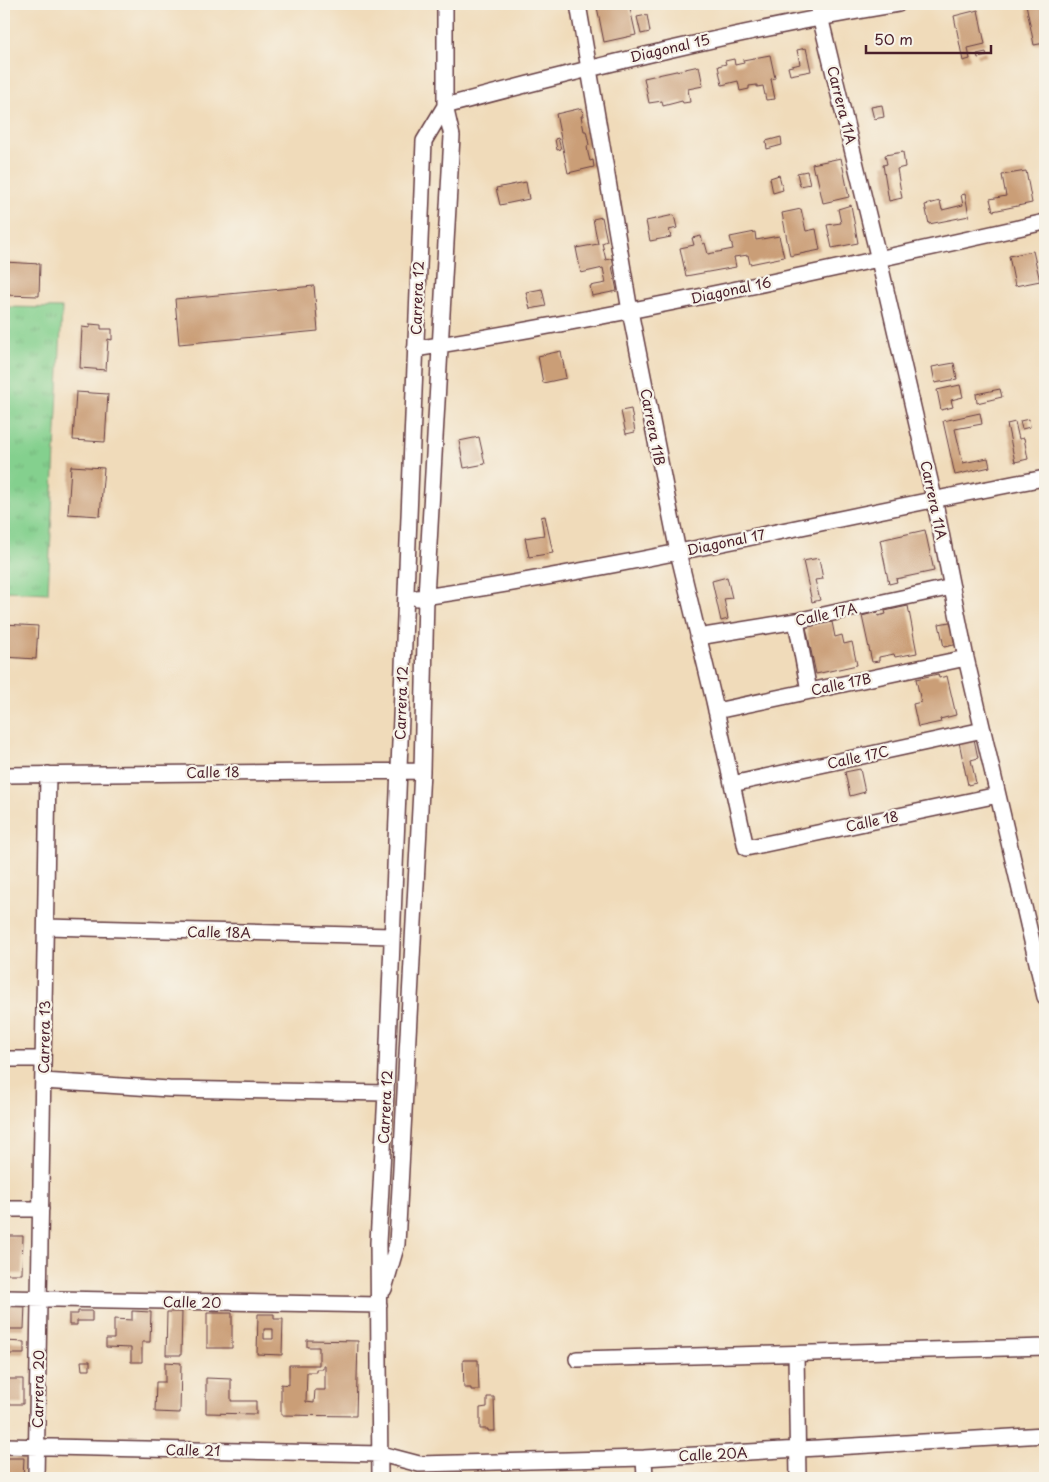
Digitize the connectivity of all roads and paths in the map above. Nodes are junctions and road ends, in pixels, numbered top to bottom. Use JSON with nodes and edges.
{"nodes":[{"id":1,"x":445,"y":4,"type":"edge"},
{"id":2,"x":578,"y":4,"type":"edge"},
{"id":3,"x":898,"y":4,"type":"edge"},
{"id":4,"x":818,"y":10,"type":"edge"},
{"id":5,"x":588,"y":67,"type":"junction"},
{"id":6,"x":444,"y":106,"type":"junction"},
{"id":7,"x":1045,"y":222,"type":"edge"},
{"id":8,"x":879,"y":260,"type":"junction"},
{"id":9,"x":630,"y":310,"type":"junction"},
{"id":10,"x":441,"y":345,"type":"junction"},
{"id":11,"x":415,"y":349,"type":"junction"},
{"id":12,"x":1045,"y":478,"type":"edge"},
{"id":13,"x":934,"y":498,"type":"junction"},
{"id":14,"x":678,"y":552,"type":"junction"},
{"id":15,"x":952,"y":588,"type":"junction"},
{"id":16,"x":426,"y":597,"type":"junction"},
{"id":17,"x":405,"y":600,"type":"junction"},
{"id":18,"x":796,"y":620,"type":"junction"},
{"id":19,"x":698,"y":637,"type":"junction"},
{"id":20,"x":966,"y":658,"type":"junction"},
{"id":21,"x":809,"y":691,"type":"junction"},
{"id":22,"x":716,"y":711,"type":"junction"},
{"id":23,"x":983,"y":730,"type":"junction"},
{"id":24,"x":399,"y":770,"type":"junction"},
{"id":25,"x":422,"y":771,"type":"junction"},
{"id":26,"x":48,"y":774,"type":"junction"},
{"id":27,"x":4,"y":775,"type":"edge"},
{"id":28,"x":732,"y":784,"type":"junction"},
{"id":29,"x":998,"y":795,"type":"junction"},
{"id":30,"x":746,"y":848,"type":"joint"},
{"id":31,"x":46,"y":928,"type":"junction"},
{"id":32,"x":392,"y":936,"type":"junction"},
{"id":33,"x":1045,"y":996,"type":"edge"},
{"id":34,"x":4,"y":1059,"type":"edge"},
{"id":35,"x":43,"y":1059,"type":"junction"},
{"id":36,"x":43,"y":1081,"type":"junction"},
{"id":37,"x":386,"y":1093,"type":"junction"},
{"id":38,"x":4,"y":1209,"type":"edge"},
{"id":39,"x":41,"y":1209,"type":"junction"},
{"id":40,"x":4,"y":1298,"type":"edge"},
{"id":41,"x":39,"y":1299,"type":"junction"},
{"id":42,"x":379,"y":1305,"type":"junction"},
{"id":43,"x":1045,"y":1348,"type":"edge"},
{"id":44,"x":796,"y":1354,"type":"junction"},
{"id":45,"x":577,"y":1360,"type":"dead end"},
{"id":46,"x":1045,"y":1435,"type":"edge"},
{"id":47,"x":4,"y":1446,"type":"edge"},
{"id":48,"x":37,"y":1447,"type":"junction"},
{"id":49,"x":797,"y":1449,"type":"junction"},
{"id":50,"x":381,"y":1454,"type":"junction"},
{"id":51,"x":644,"y":1458,"type":"junction"},
{"id":52,"x":36,"y":1478,"type":"edge"},
{"id":53,"x":380,"y":1478,"type":"edge"},
{"id":54,"x":645,"y":1478,"type":"edge"},
{"id":55,"x":798,"y":1478,"type":"edge"}],
"edges":[{"from":1,"to":6,"type":"street","name":"Carrera 12"},
{"from":2,"to":5,"type":"street","name":"Carrera 11B"},
{"from":3,"to":4,"type":"street","name":"Diagonal 15"},
{"from":4,"to":5,"type":"street","name":"Diagonal 15"},
{"from":4,"to":8,"type":"street","name":"Carrera 11A"},
{"from":5,"to":6,"type":"street","name":"Diagonal 15"},
{"from":5,"to":9,"type":"street","name":"Carrera 11B"},
{"from":6,"to":10,"type":"street","name":"Carrera 12"},
{"from":6,"to":11,"type":"street","name":"Carrera 12"},
{"from":7,"to":8,"type":"street","name":"Diagonal 16"},
{"from":8,"to":9,"type":"street","name":"Diagonal 16"},
{"from":8,"to":13,"type":"street","name":"Carrera 11A"},
{"from":9,"to":10,"type":"street","name":"Diagonal 16"},
{"from":9,"to":14,"type":"street","name":"Carrera 11B"},
{"from":10,"to":11,"type":"street","name":"Diagonal 16"},
{"from":10,"to":16,"type":"street","name":"Carrera 12"},
{"from":11,"to":17,"type":"street","name":"Carrera 12"},
{"from":12,"to":13,"type":"street","name":"Diagonal 17"},
{"from":13,"to":14,"type":"street","name":"Diagonal 17"},
{"from":13,"to":15,"type":"street","name":"Carrera 11A"},
{"from":14,"to":16,"type":"street","name":"Diagonal 17"},
{"from":14,"to":19,"type":"street","name":"Carrera 11B"},
{"from":15,"to":18,"type":"street","name":"Calle 17A"},
{"from":15,"to":20,"type":"street","name":"Carrera 11A"},
{"from":16,"to":17,"type":"street","name":"Diagonal 17"},
{"from":16,"to":25,"type":"street","name":"Carrera 12"},
{"from":17,"to":24,"type":"street","name":"Carrera 12"},
{"from":18,"to":19,"type":"street","name":"Calle 17A"},
{"from":18,"to":21,"type":"street"},
{"from":19,"to":22,"type":"street","name":"Carrera 11B"},
{"from":20,"to":21,"type":"street","name":"Calle 17B"},
{"from":20,"to":23,"type":"street","name":"Carrera 11A"},
{"from":21,"to":22,"type":"street","name":"Calle 17B"},
{"from":22,"to":28,"type":"street","name":"Carrera 11B"},
{"from":23,"to":28,"type":"street","name":"Calle 17C"},
{"from":23,"to":29,"type":"street","name":"Carrera 11A"},
{"from":24,"to":25,"type":"street","name":"Calle 18"},
{"from":24,"to":26,"type":"street","name":"Calle 18"},
{"from":24,"to":32,"type":"street","name":"Carrera 12"},
{"from":25,"to":42,"type":"street","name":"Carrera 12"},
{"from":26,"to":27,"type":"street","name":"Calle 18"},
{"from":26,"to":31,"type":"street","name":"Carrera 13"},
{"from":28,"to":30,"type":"street","name":"Carrera 11B"},
{"from":29,"to":30,"type":"street","name":"Calle 18"},
{"from":29,"to":33,"type":"street","name":"Carrera 11A"},
{"from":31,"to":32,"type":"street","name":"Calle 18A"},
{"from":31,"to":35,"type":"street","name":"Carrera 13"},
{"from":32,"to":37,"type":"street","name":"Carrera 12"},
{"from":34,"to":35,"type":"street"},
{"from":35,"to":36,"type":"street","name":"Carrera 13"},
{"from":36,"to":37,"type":"street"},
{"from":36,"to":39,"type":"street","name":"Carrera 13"},
{"from":37,"to":42,"type":"street","name":"Carrera 12"},
{"from":38,"to":39,"type":"street"},
{"from":39,"to":41,"type":"street","name":"Carrera 13"},
{"from":40,"to":41,"type":"street","name":"Calle 20"},
{"from":41,"to":42,"type":"street","name":"Calle 20"},
{"from":41,"to":48,"type":"street","name":"Carrera 20"},
{"from":42,"to":50,"type":"street","name":"Carrera 12"},
{"from":43,"to":44,"type":"street"},
{"from":44,"to":45,"type":"street"},
{"from":44,"to":49,"type":"street"},
{"from":46,"to":49,"type":"street","name":"Calle 20A"},
{"from":47,"to":48,"type":"street","name":"Calle 21"},
{"from":48,"to":50,"type":"street","name":"Calle 21"},
{"from":48,"to":52,"type":"street","name":"Carrera 20"},
{"from":49,"to":51,"type":"street","name":"Calle 20A"},
{"from":49,"to":55,"type":"street"},
{"from":50,"to":51,"type":"street","name":"Calle 20A"},
{"from":50,"to":53,"type":"street","name":"Carrera 12"},
{"from":51,"to":54,"type":"street"}]}
